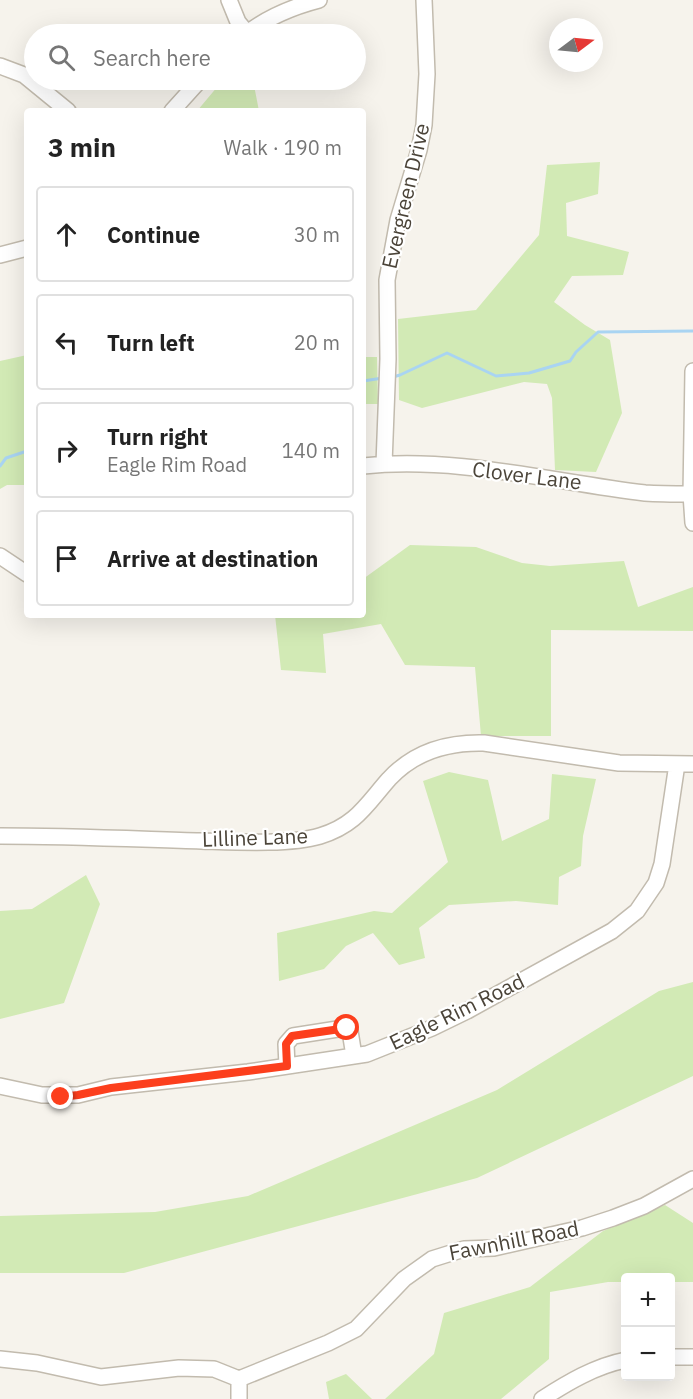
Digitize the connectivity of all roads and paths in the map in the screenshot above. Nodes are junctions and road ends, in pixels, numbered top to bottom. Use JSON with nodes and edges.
{"nodes":[{"id":1,"x":229,"y":0,"type":"edge"},
{"id":2,"x":319,"y":0,"type":"edge"},
{"id":3,"x":424,"y":0,"type":"edge"},
{"id":4,"x":240,"y":24,"type":"edge"},
{"id":5,"x":263,"y":24,"type":"edge"},
{"id":6,"x":0,"y":66,"type":"edge"},
{"id":7,"x":24,"y":75,"type":"edge"},
{"id":8,"x":42,"y":90,"type":"edge"},
{"id":9,"x":191,"y":90,"type":"edge"},
{"id":10,"x":64,"y":108,"type":"edge"},
{"id":11,"x":175,"y":108,"type":"edge"},
{"id":12,"x":24,"y":249,"type":"edge"},
{"id":13,"x":0,"y":255,"type":"edge"},
{"id":14,"x":693,"y":371,"type":"edge"},
{"id":15,"x":384,"y":464,"type":"junction"},
{"id":16,"x":366,"y":466,"type":"edge"},
{"id":17,"x":691,"y":494,"type":"junction"},
{"id":18,"x":693,"y":523,"type":"edge"},
{"id":19,"x":0,"y":556,"type":"edge"},
{"id":20,"x":24,"y":572,"type":"edge"},
{"id":21,"x":677,"y":764,"type":"junction"},
{"id":22,"x":693,"y":764,"type":"edge"},
{"id":23,"x":0,"y":836,"type":"edge"},
{"id":24,"x":354,"y":1056,"type":"junction"},
{"id":25,"x":287,"y":1066,"type":"junction"},
{"id":26,"x":0,"y":1086,"type":"edge"},
{"id":27,"x":693,"y":1179,"type":"edge"},
{"id":28,"x":675,"y":1357,"type":"edge"},
{"id":29,"x":693,"y":1357,"type":"edge"},
{"id":30,"x":0,"y":1359,"type":"edge"},
{"id":31,"x":621,"y":1362,"type":"edge"},
{"id":32,"x":239,"y":1379,"type":"junction"},
{"id":33,"x":239,"y":1399,"type":"edge"},
{"id":34,"x":542,"y":1399,"type":"edge"}],
"edges":[{"from":1,"to":4,"type":"street"},
{"from":2,"to":5,"type":"street"},
{"from":3,"to":15,"type":"street","name":"Evergreen Drive"},
{"from":6,"to":7,"type":"street"},
{"from":8,"to":10,"type":"street"},
{"from":9,"to":11,"type":"street"},
{"from":12,"to":13,"type":"street"},
{"from":14,"to":17,"type":"street"},
{"from":15,"to":16,"type":"street","name":"Clover Lane"},
{"from":15,"to":17,"type":"street","name":"Clover Lane"},
{"from":17,"to":18,"type":"street"},
{"from":19,"to":20,"type":"street"},
{"from":21,"to":22,"type":"street","name":"Lilline Lane"},
{"from":21,"to":23,"type":"street","name":"Lilline Lane"},
{"from":21,"to":24,"type":"street","name":"Eagle Rim Road"},
{"from":24,"to":25,"type":"street","name":"Eagle Rim Road"},
{"from":24,"to":25,"type":"street"},
{"from":25,"to":26,"type":"street","name":"Eagle Rim Road"},
{"from":27,"to":32,"type":"street","name":"Fawnhill Road"},
{"from":28,"to":29,"type":"street"},
{"from":30,"to":32,"type":"street"},
{"from":31,"to":34,"type":"street"},
{"from":32,"to":33,"type":"street"}]}
